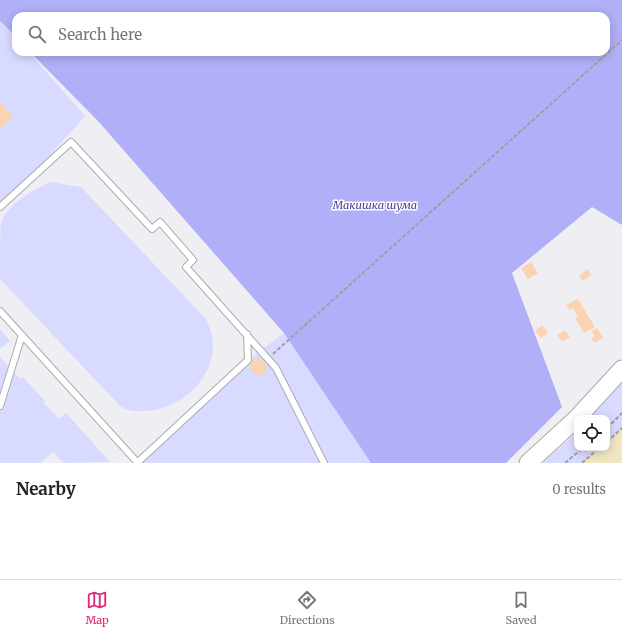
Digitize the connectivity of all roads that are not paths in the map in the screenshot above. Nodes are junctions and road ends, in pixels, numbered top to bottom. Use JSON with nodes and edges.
{"nodes":[{"id":1,"x":0,"y":207,"type":"edge"},
{"id":2,"x":0,"y":311,"type":"edge"},
{"id":3,"x":247,"y":334,"type":"junction"},
{"id":4,"x":22,"y":335,"type":"junction"},
{"id":5,"x":622,"y":369,"type":"edge"},
{"id":6,"x":0,"y":406,"type":"edge"},
{"id":7,"x":580,"y":415,"type":"edge"},
{"id":8,"x":574,"y":421,"type":"edge"},
{"id":9,"x":137,"y":463,"type":"edge"},
{"id":10,"x":324,"y":463,"type":"edge"},
{"id":11,"x":528,"y":463,"type":"edge"}],
"edges":[{"from":1,"to":3,"type":"lane"},
{"from":2,"to":4,"type":"lane"},
{"from":3,"to":9,"type":"lane"},
{"from":3,"to":10,"type":"lane"},
{"from":4,"to":6,"type":"lane"},
{"from":4,"to":9,"type":"lane"},
{"from":5,"to":7,"type":"street"},
{"from":8,"to":11,"type":"street"}]}
